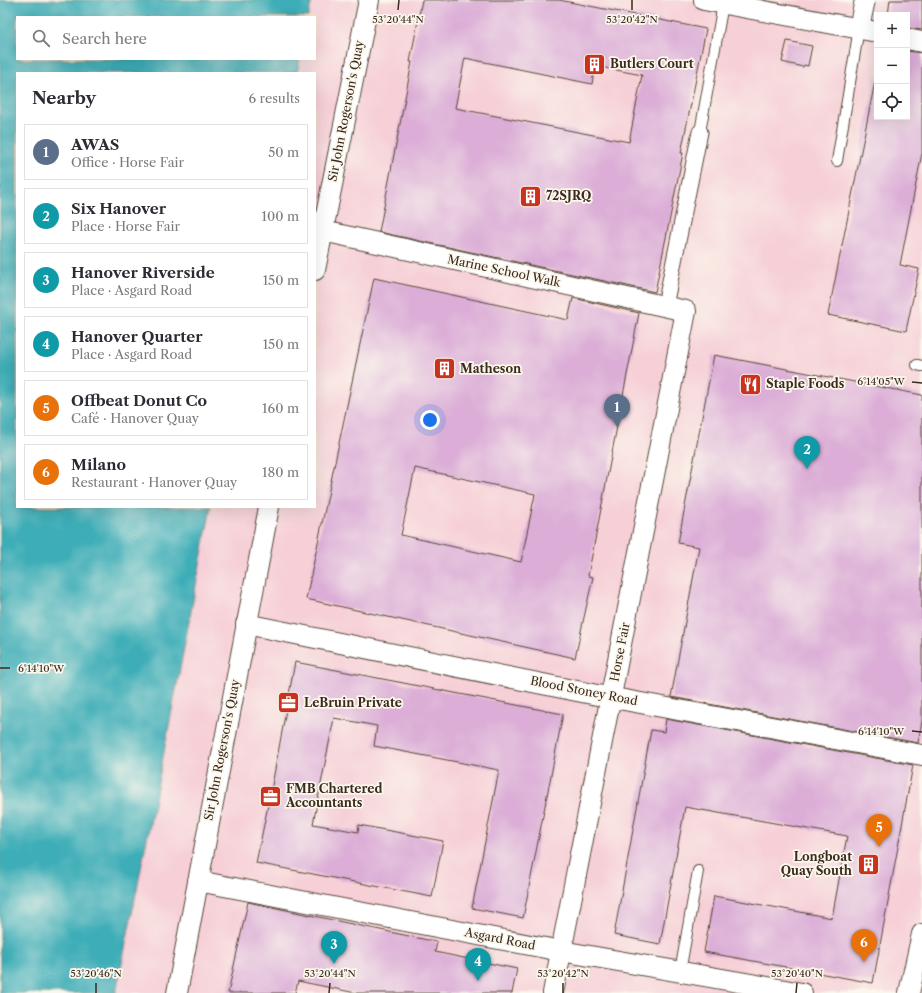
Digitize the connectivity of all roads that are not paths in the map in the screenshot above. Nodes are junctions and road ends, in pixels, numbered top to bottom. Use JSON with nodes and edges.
{"nodes":[{"id":1,"x":369,"y":0,"type":"edge"},
{"id":2,"x":704,"y":0,"type":"edge"},
{"id":3,"x":865,"y":0,"type":"edge"},
{"id":4,"x":723,"y":2,"type":"edge"},
{"id":5,"x":868,"y":30,"type":"edge"},
{"id":6,"x":910,"y":39,"type":"edge"},
{"id":7,"x":922,"y":42,"type":"edge"},
{"id":8,"x":700,"y":132,"type":"joint"},
{"id":9,"x":837,"y":161,"type":"dead end"},
{"id":10,"x":323,"y":231,"type":"junction"},
{"id":11,"x":316,"y":265,"type":"edge"},
{"id":12,"x":665,"y":306,"type":"junction"},
{"id":13,"x":686,"y":311,"type":"joint"},
{"id":14,"x":269,"y":508,"type":"edge"},
{"id":15,"x":246,"y":624,"type":"junction"},
{"id":16,"x":611,"y":697,"type":"junction"},
{"id":17,"x":922,"y":755,"type":"edge"},
{"id":18,"x":698,"y":871,"type":"dead end"},
{"id":19,"x":198,"y":881,"type":"junction"},
{"id":20,"x":922,"y":934,"type":"edge"},
{"id":21,"x":561,"y":951,"type":"junction"},
{"id":22,"x":680,"y":972,"type":"junction"},
{"id":23,"x":177,"y":993,"type":"edge"},
{"id":24,"x":553,"y":993,"type":"edge"},
{"id":25,"x":802,"y":993,"type":"edge"},
{"id":26,"x":909,"y":993,"type":"edge"}],
"edges":[{"from":1,"to":10,"type":"street","name":"Sir John Rogerson's Quay"},
{"from":2,"to":4,"type":"street"},
{"from":3,"to":5,"type":"street"},
{"from":4,"to":5,"type":"street"},
{"from":4,"to":8,"type":"lane"},
{"from":5,"to":9,"type":"lane"},
{"from":6,"to":7,"type":"street"},
{"from":8,"to":12,"type":"street"},
{"from":10,"to":11,"type":"street","name":"Sir John Rogerson's Quay"},
{"from":10,"to":12,"type":"street","name":"Marine School Walk"},
{"from":12,"to":13,"type":"street","name":"Marine School Walk"},
{"from":13,"to":16,"type":"street","name":"Horse Fair"},
{"from":14,"to":15,"type":"street","name":"Sir John Rogerson's Quay"},
{"from":15,"to":16,"type":"street","name":"Blood Stoney Road"},
{"from":15,"to":19,"type":"street","name":"Sir John Rogerson's Quay"},
{"from":16,"to":17,"type":"street","name":"Blood Stoney Road"},
{"from":16,"to":21,"type":"street","name":"Horse Fair"},
{"from":18,"to":22,"type":"lane"},
{"from":19,"to":21,"type":"street","name":"Asgard Road"},
{"from":19,"to":23,"type":"street","name":"Sir John Rogerson's Quay"},
{"from":20,"to":26,"type":"street"},
{"from":21,"to":22,"type":"street","name":"Asgard Road"},
{"from":21,"to":24,"type":"street","name":"Horse Fair"},
{"from":22,"to":25,"type":"street","name":"Asgard Road"}]}
